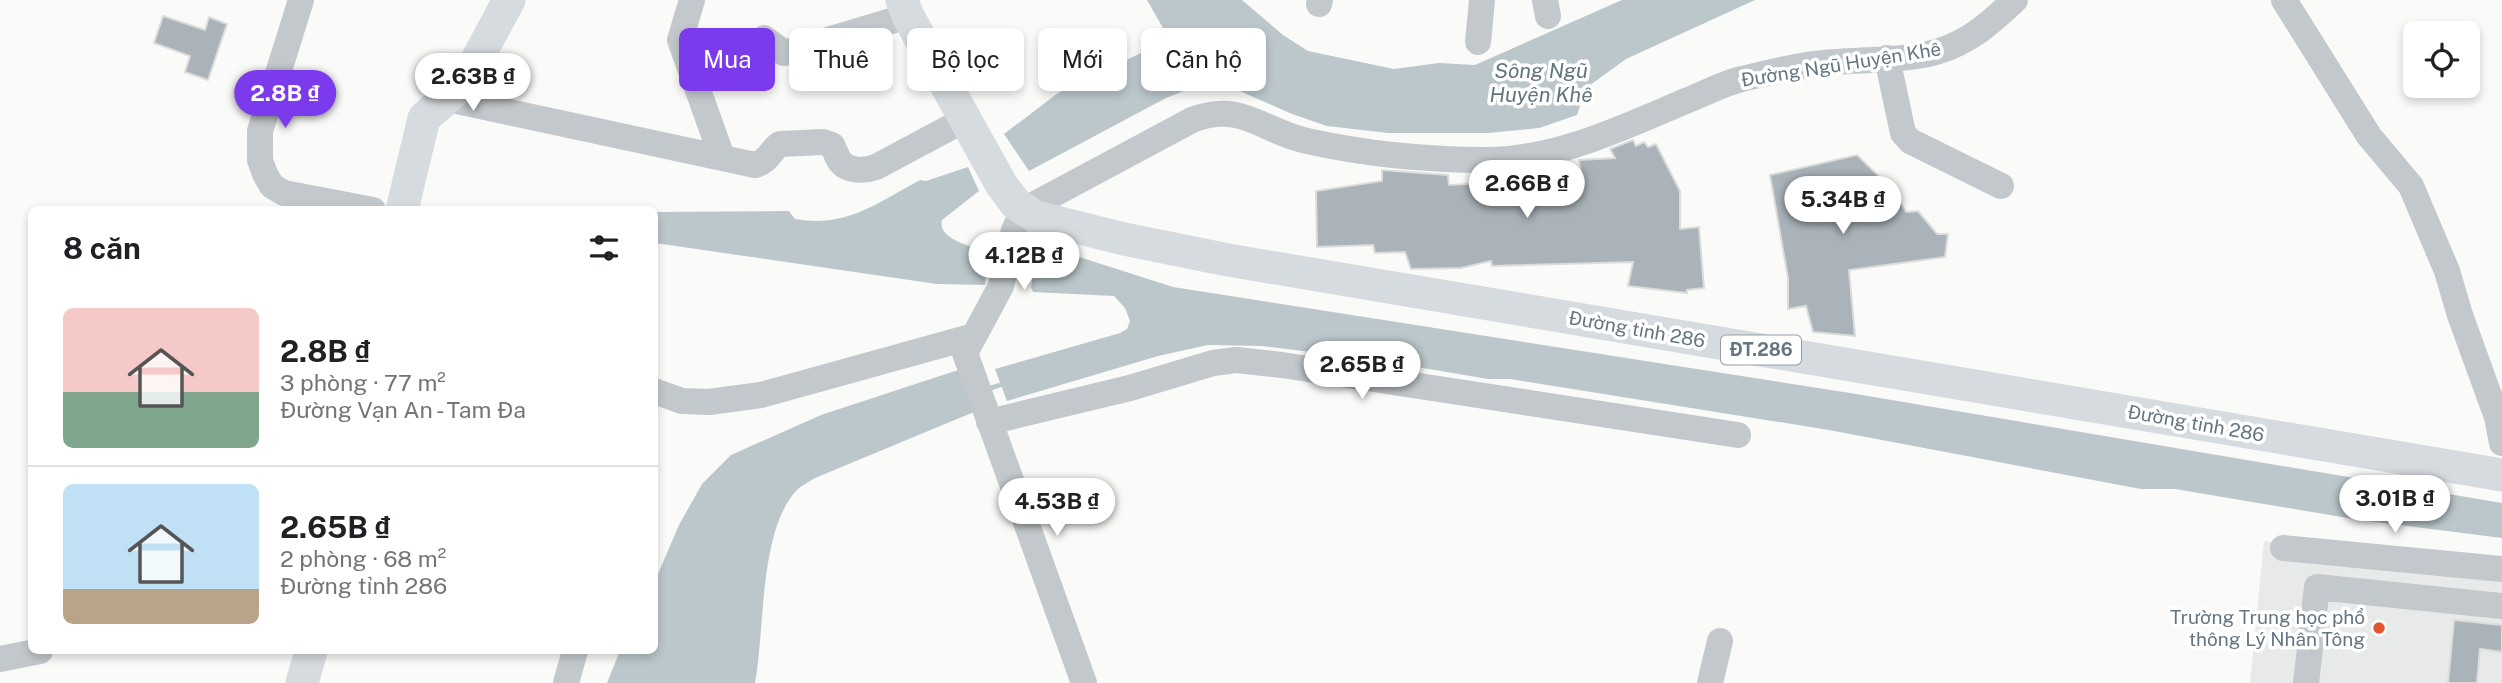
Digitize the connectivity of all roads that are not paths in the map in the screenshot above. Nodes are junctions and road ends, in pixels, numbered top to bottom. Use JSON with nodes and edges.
{"nodes":[{"id":1,"x":302,"y":0,"type":"edge"},
{"id":2,"x":509,"y":0,"type":"edge"},
{"id":3,"x":692,"y":0,"type":"edge"},
{"id":4,"x":1482,"y":0,"type":"edge"},
{"id":5,"x":2015,"y":0,"type":"edge"},
{"id":6,"x":2284,"y":0,"type":"edge"},
{"id":7,"x":905,"y":8,"type":"edge"},
{"id":8,"x":1478,"y":42,"type":"dead end"},
{"id":9,"x":775,"y":46,"type":"edge"},
{"id":10,"x":1887,"y":58,"type":"junction"},
{"id":11,"x":448,"y":99,"type":"junction"},
{"id":12,"x":964,"y":120,"type":"junction"},
{"id":13,"x":722,"y":157,"type":"junction"},
{"id":14,"x":2001,"y":186,"type":"dead end"},
{"id":15,"x":351,"y":206,"type":"edge"},
{"id":16,"x":403,"y":206,"type":"edge"},
{"id":17,"x":1024,"y":210,"type":"junction"},
{"id":18,"x":970,"y":347,"type":"junction"},
{"id":19,"x":658,"y":392,"type":"edge"},
{"id":20,"x":987,"y":416,"type":"junction"},
{"id":21,"x":1738,"y":435,"type":"dead end"},
{"id":22,"x":2502,"y":443,"type":"edge"},
{"id":23,"x":2502,"y":475,"type":"edge"},
{"id":24,"x":2283,"y":548,"type":"dead end"},
{"id":25,"x":2502,"y":569,"type":"edge"},
{"id":26,"x":2502,"y":606,"type":"edge"},
{"id":27,"x":1720,"y":641,"type":"dead end"},
{"id":28,"x":28,"y":653,"type":"edge"},
{"id":29,"x":310,"y":654,"type":"edge"},
{"id":30,"x":574,"y":654,"type":"edge"},
{"id":31,"x":0,"y":659,"type":"edge"},
{"id":32,"x":302,"y":683,"type":"edge"},
{"id":33,"x":566,"y":683,"type":"edge"},
{"id":34,"x":1084,"y":683,"type":"edge"},
{"id":35,"x":1710,"y":683,"type":"edge"},
{"id":36,"x":2307,"y":683,"type":"edge"}],
"edges":[{"from":1,"to":15,"type":"street"},
{"from":2,"to":11,"type":"main road"},
{"from":3,"to":13,"type":"street"},
{"from":4,"to":8,"type":"street"},
{"from":5,"to":10,"type":"street","name":"Đường Ngũ Huyện Khê"},
{"from":6,"to":22,"type":"street"},
{"from":7,"to":9,"type":"street"},
{"from":7,"to":12,"type":"main road","number":"ĐT.286"},
{"from":10,"to":14,"type":"street"},
{"from":10,"to":17,"type":"street","name":"Đường Ngũ Huyện Khê"},
{"from":11,"to":13,"type":"street"},
{"from":11,"to":16,"type":"main road"},
{"from":12,"to":13,"type":"street"},
{"from":12,"to":17,"type":"main road","number":"ĐT.286"},
{"from":17,"to":18,"type":"street"},
{"from":17,"to":23,"type":"main road","name":"Đường tỉnh 286","number":"ĐT.286"},
{"from":18,"to":19,"type":"street"},
{"from":18,"to":20,"type":"street"},
{"from":20,"to":21,"type":"street"},
{"from":20,"to":34,"type":"street"},
{"from":24,"to":25,"type":"street"},
{"from":26,"to":36,"type":"street"},
{"from":27,"to":35,"type":"street"},
{"from":28,"to":31,"type":"street"},
{"from":29,"to":32,"type":"main road"},
{"from":30,"to":33,"type":"street"}]}
